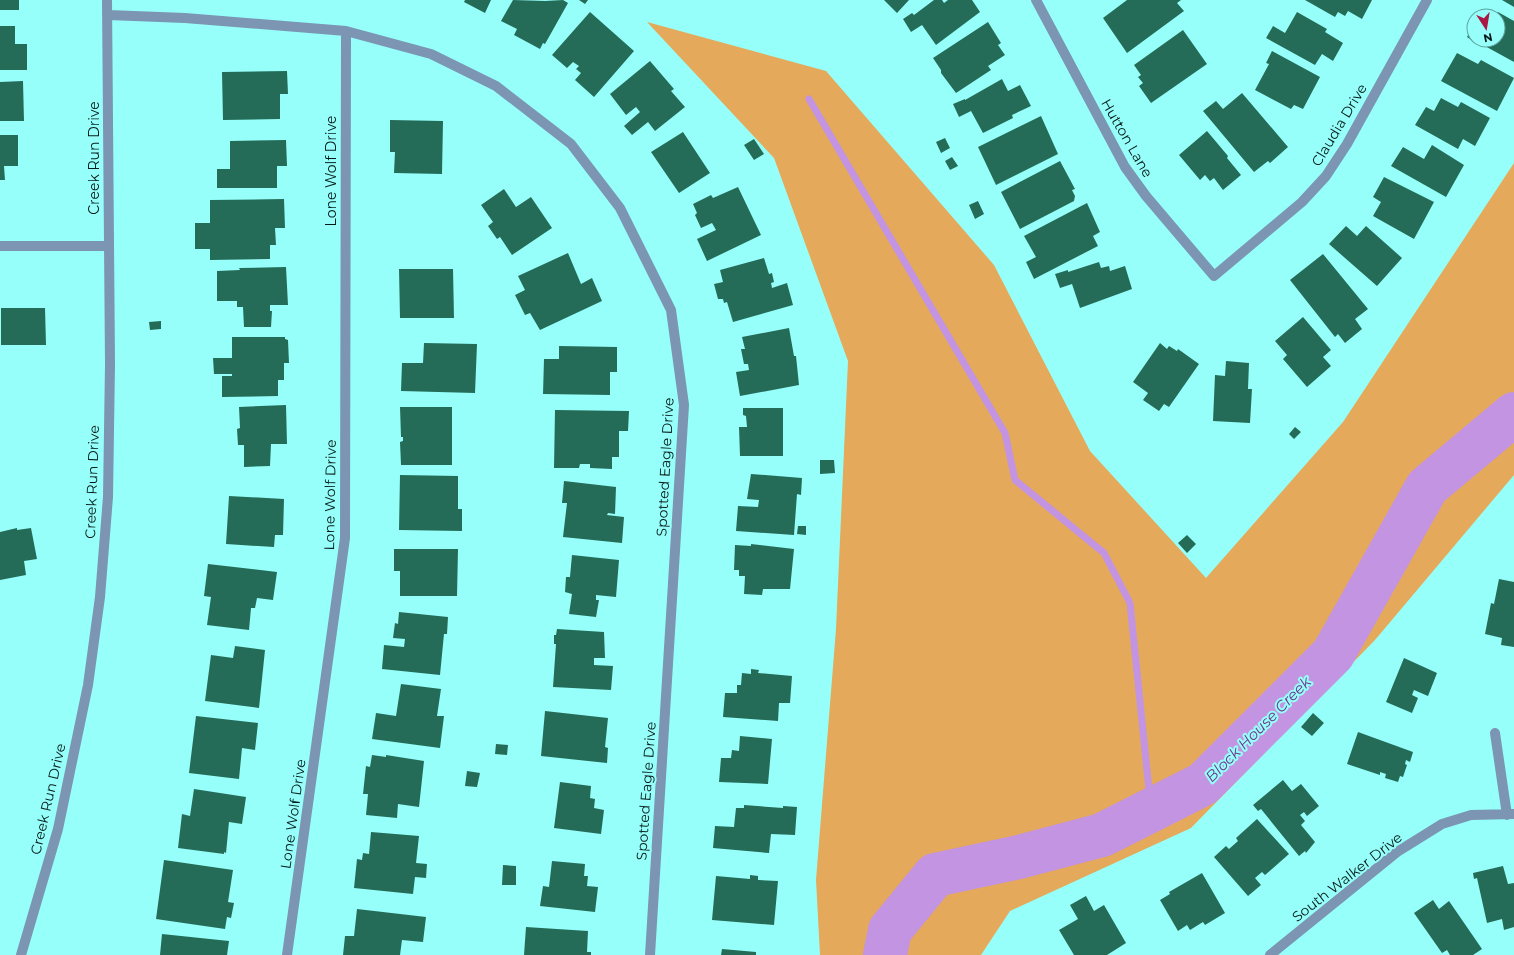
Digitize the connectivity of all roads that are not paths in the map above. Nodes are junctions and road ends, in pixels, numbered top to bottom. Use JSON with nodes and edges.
{"nodes":[{"id":1,"x":107,"y":0,"type":"edge"},
{"id":2,"x":1036,"y":0,"type":"edge"},
{"id":3,"x":1427,"y":0,"type":"edge"},
{"id":4,"x":108,"y":15,"type":"junction"},
{"id":5,"x":346,"y":31,"type":"junction"},
{"id":6,"x":0,"y":246,"type":"edge"},
{"id":7,"x":108,"y":246,"type":"junction"},
{"id":8,"x":1214,"y":276,"type":"joint"},
{"id":9,"x":1495,"y":733,"type":"dead end"},
{"id":10,"x":1510,"y":815,"type":"edge"},
{"id":11,"x":21,"y":955,"type":"edge"},
{"id":12,"x":287,"y":955,"type":"edge"},
{"id":13,"x":650,"y":955,"type":"edge"},
{"id":14,"x":1270,"y":955,"type":"edge"}],
"edges":[{"from":1,"to":4,"type":"street","name":"Creek Run Drive"},
{"from":2,"to":8,"type":"street","name":"Hutton Lane"},
{"from":3,"to":8,"type":"street","name":"Claudia Drive"},
{"from":4,"to":5,"type":"street","name":"Spotted Eagle Drive"},
{"from":4,"to":7,"type":"street","name":"Creek Run Drive"},
{"from":5,"to":12,"type":"street","name":"Lone Wolf Drive"},
{"from":5,"to":13,"type":"street","name":"Spotted Eagle Drive"},
{"from":6,"to":7,"type":"street"},
{"from":7,"to":11,"type":"street","name":"Creek Run Drive"},
{"from":9,"to":10,"type":"street"},
{"from":10,"to":14,"type":"street","name":"South Walker Drive"}]}
